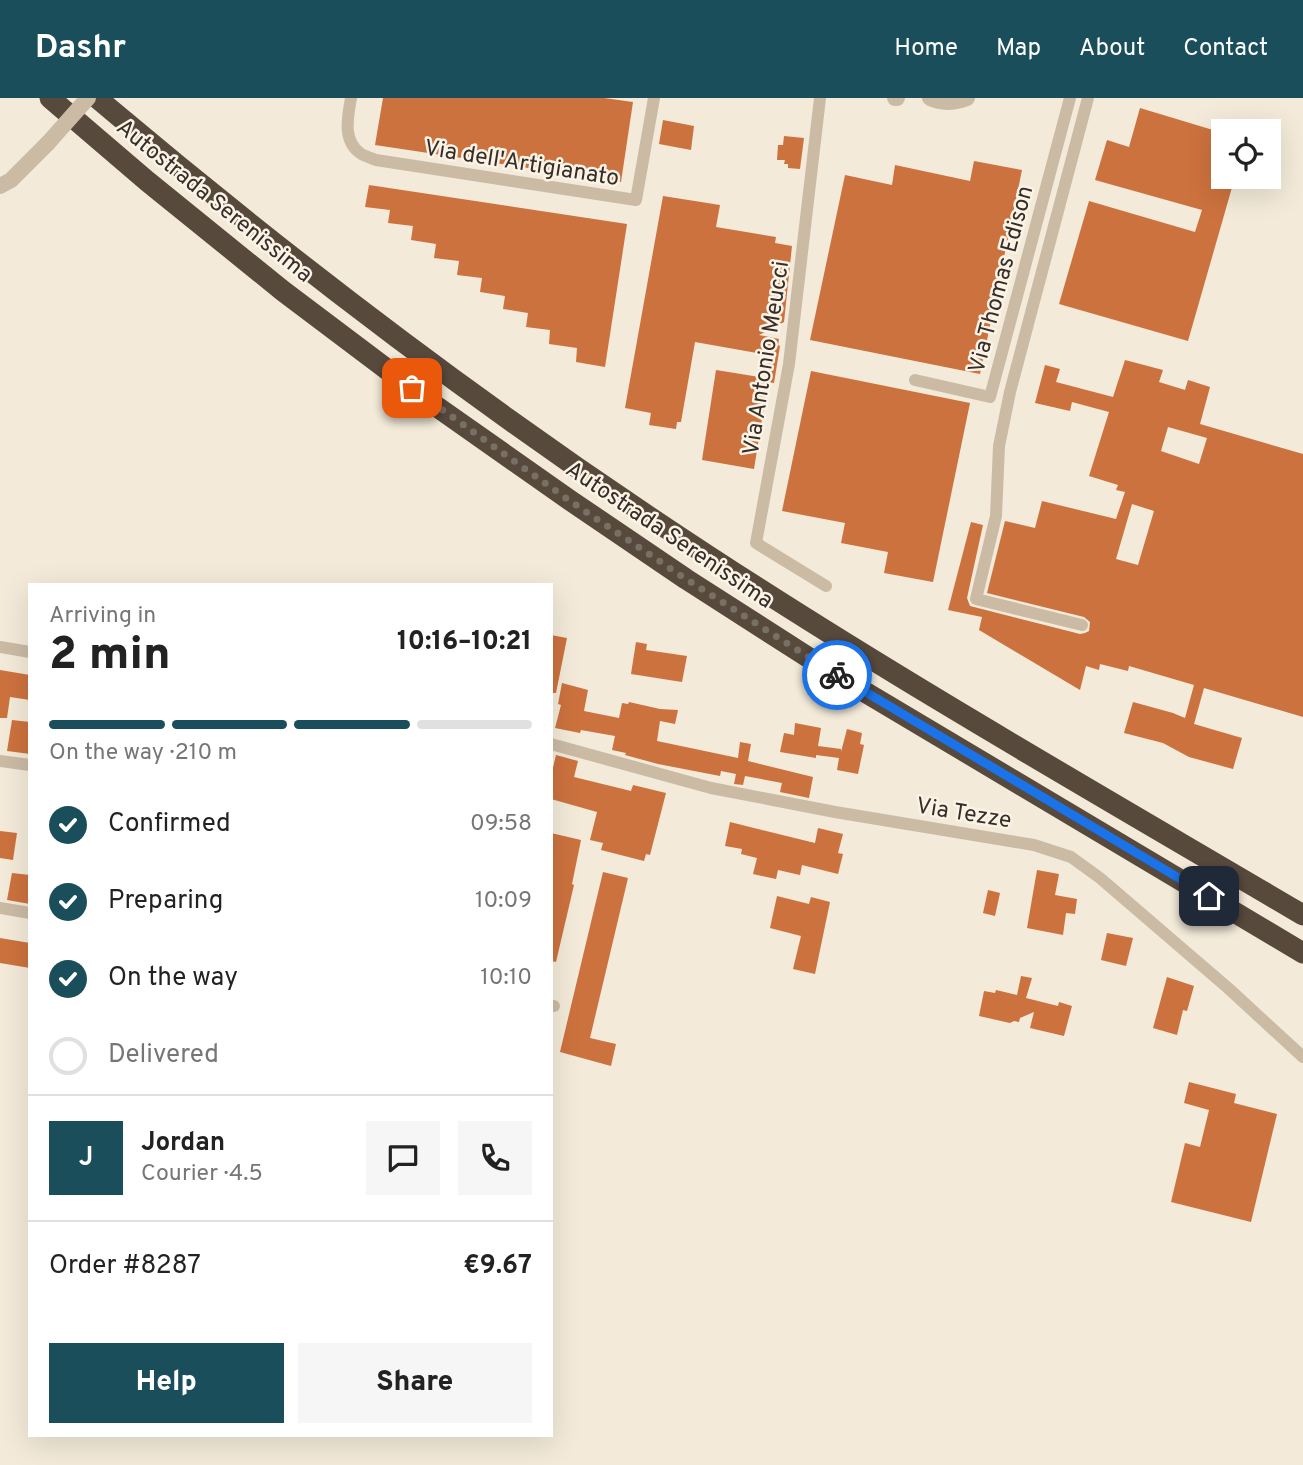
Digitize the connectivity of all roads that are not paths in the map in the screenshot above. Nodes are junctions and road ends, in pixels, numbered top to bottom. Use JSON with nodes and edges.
{"nodes":[{"id":1,"x":50,"y":98,"type":"edge"},
{"id":2,"x":88,"y":98,"type":"edge"},
{"id":3,"x":97,"y":98,"type":"edge"},
{"id":4,"x":351,"y":98,"type":"edge"},
{"id":5,"x":654,"y":98,"type":"edge"},
{"id":6,"x":820,"y":98,"type":"edge"},
{"id":7,"x":930,"y":98,"type":"edge"},
{"id":8,"x":967,"y":98,"type":"edge"},
{"id":9,"x":1070,"y":98,"type":"edge"},
{"id":10,"x":1088,"y":98,"type":"edge"},
{"id":11,"x":0,"y":186,"type":"edge"},
{"id":12,"x":915,"y":380,"type":"dead end"},
{"id":13,"x":826,"y":586,"type":"dead end"},
{"id":14,"x":1082,"y":625,"type":"dead end"},
{"id":15,"x":0,"y":647,"type":"edge"},
{"id":16,"x":28,"y":652,"type":"edge"},
{"id":17,"x":553,"y":745,"type":"edge"},
{"id":18,"x":0,"y":761,"type":"edge"},
{"id":19,"x":28,"y":765,"type":"edge"},
{"id":20,"x":0,"y":908,"type":"edge"},
{"id":21,"x":28,"y":913,"type":"edge"},
{"id":22,"x":1303,"y":915,"type":"edge"},
{"id":23,"x":1303,"y":953,"type":"edge"},
{"id":24,"x":1303,"y":1057,"type":"edge"}],
"edges":[{"from":1,"to":23,"type":"highway","name":"Autostrada Serenissima"},
{"from":2,"to":11,"type":"street","bridge":true},
{"from":3,"to":22,"type":"highway","name":"Autostrada Serenissima"},
{"from":4,"to":5,"type":"street","name":"Via dell'Artigianato"},
{"from":6,"to":13,"type":"street","name":"Via Antonio Meucci"},
{"from":7,"to":8,"type":"street"},
{"from":9,"to":12,"type":"street","name":"Via Thomas Edison"},
{"from":10,"to":14,"type":"street"},
{"from":15,"to":16,"type":"street"},
{"from":17,"to":24,"type":"street","name":"Via Tezze"},
{"from":18,"to":19,"type":"street"},
{"from":20,"to":21,"type":"street"}]}
